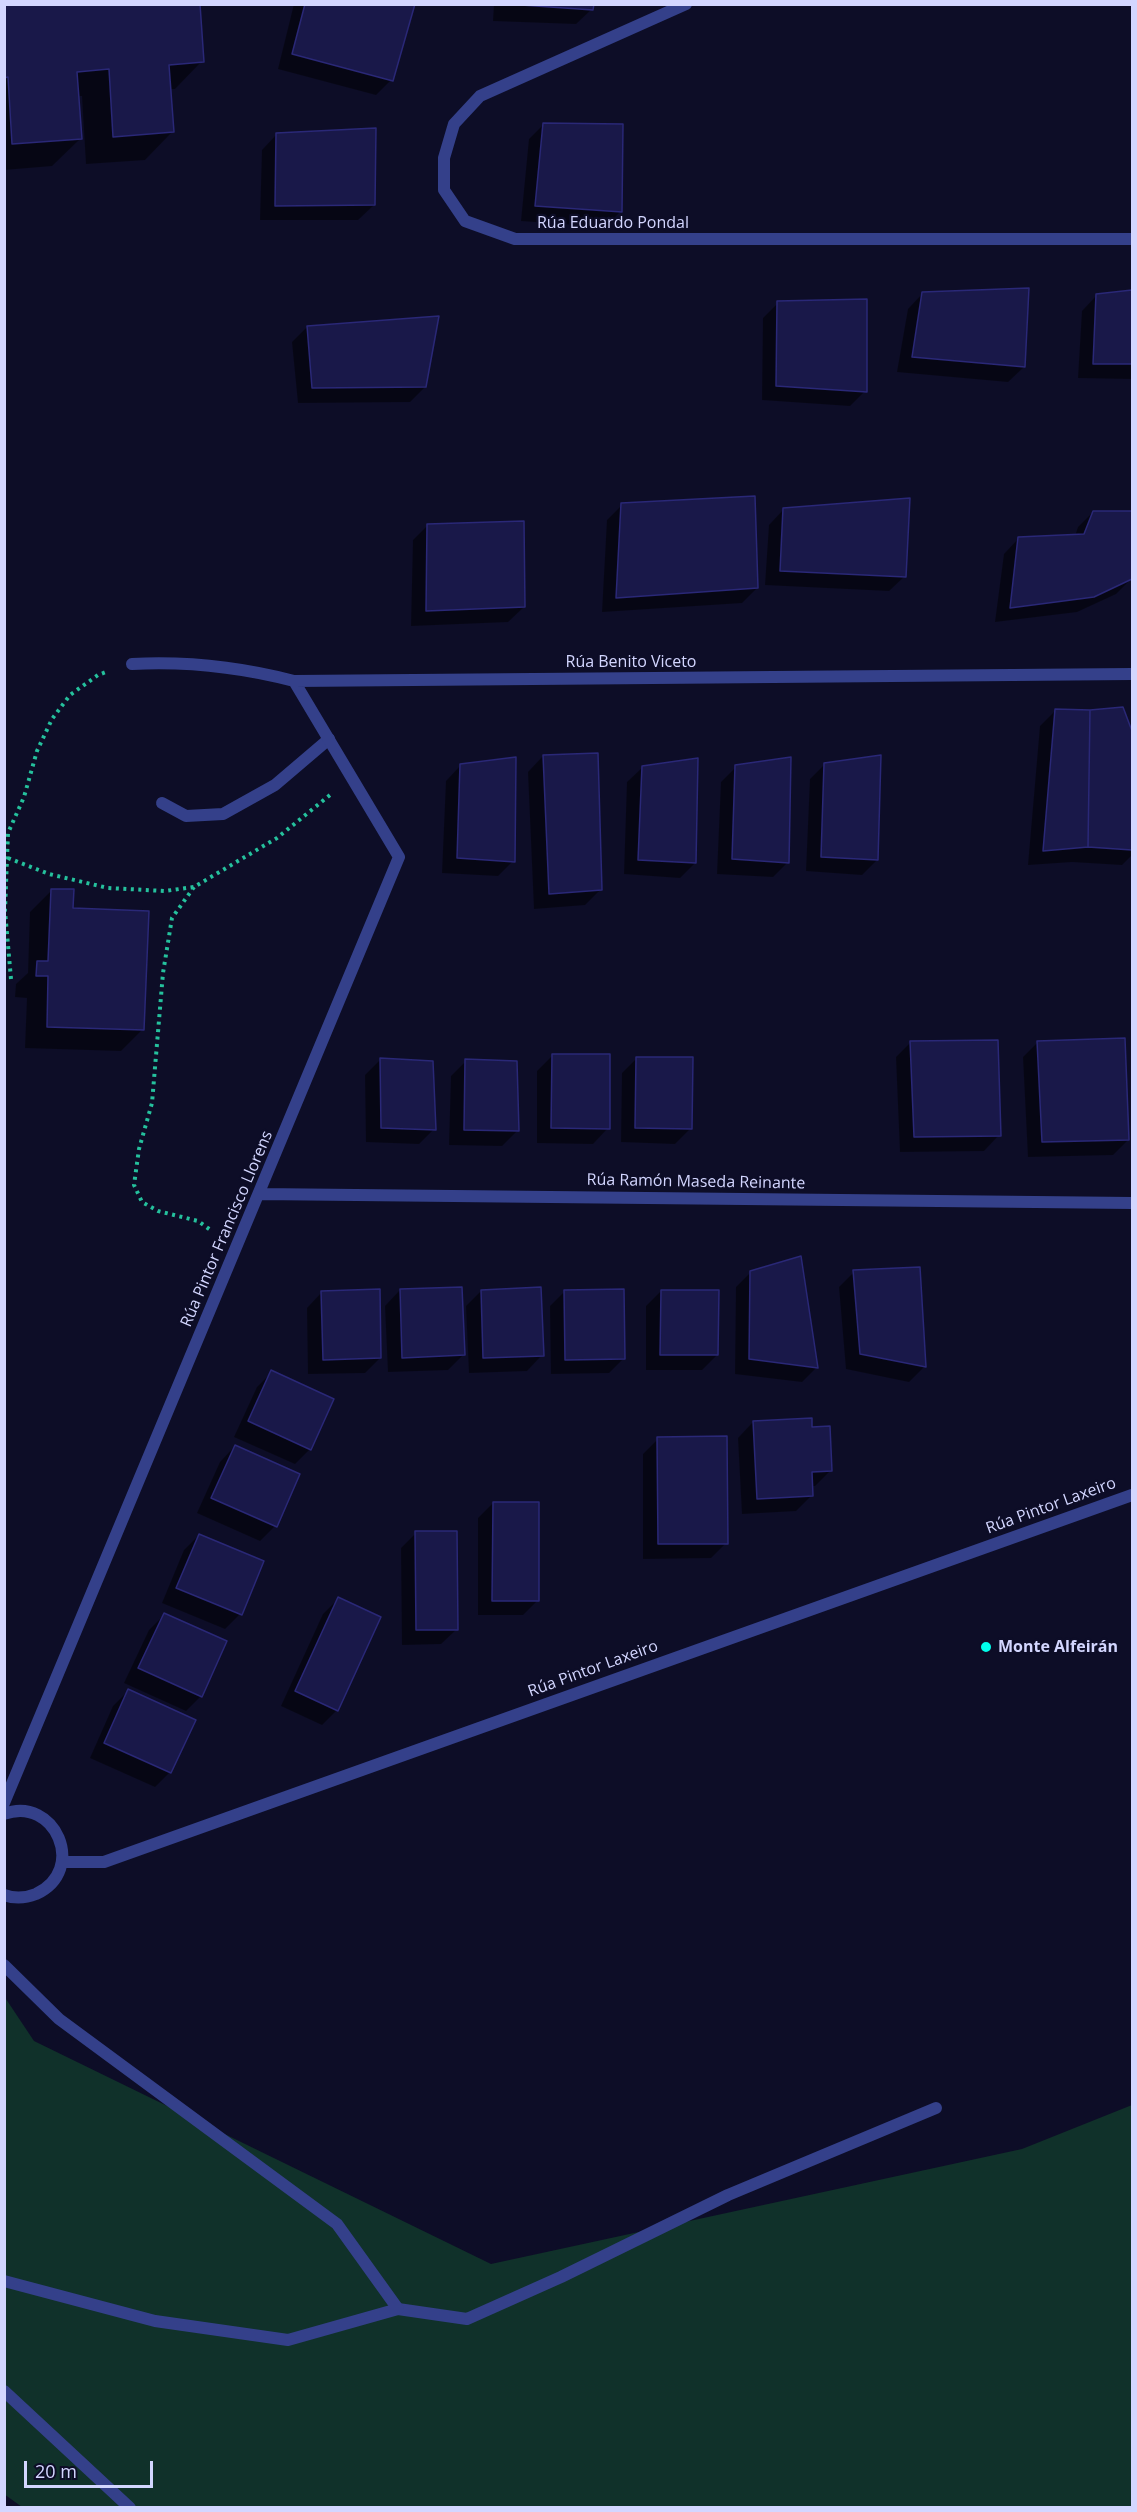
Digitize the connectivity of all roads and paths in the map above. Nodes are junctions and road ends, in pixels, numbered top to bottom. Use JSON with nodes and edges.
{"nodes":[{"id":1,"x":686,"y":4,"type":"edge"},
{"id":2,"x":1132,"y":239,"type":"edge"},
{"id":3,"x":132,"y":664,"type":"joint"},
{"id":4,"x":1132,"y":674,"type":"edge"},
{"id":5,"x":294,"y":681,"type":"junction"},
{"id":6,"x":328,"y":739,"type":"junction"},
{"id":7,"x":352,"y":778,"type":"junction"},
{"id":8,"x":162,"y":802,"type":"dead end"},
{"id":9,"x":6,"y":859,"type":"edge"},
{"id":10,"x":194,"y":887,"type":"junction"},
{"id":11,"x":11,"y":979,"type":"dead end"},
{"id":12,"x":259,"y":1194,"type":"junction"},
{"id":13,"x":1132,"y":1203,"type":"edge"},
{"id":14,"x":237,"y":1248,"type":"junction"},
{"id":15,"x":1132,"y":1495,"type":"edge"},
{"id":16,"x":4,"y":1803,"type":"edge"},
{"id":17,"x":4,"y":1814,"type":"edge"},
{"id":18,"x":62,"y":1862,"type":"junction"},
{"id":19,"x":6,"y":1899,"type":"edge"},
{"id":20,"x":4,"y":1965,"type":"edge"},
{"id":21,"x":936,"y":2108,"type":"dead end"},
{"id":22,"x":4,"y":2281,"type":"edge"},
{"id":23,"x":398,"y":2309,"type":"junction"},
{"id":24,"x":4,"y":2391,"type":"edge"},
{"id":25,"x":130,"y":2508,"type":"edge"}],
"edges":[{"from":1,"to":2,"type":"street","name":"Rúa Eduardo Pondal"},
{"from":3,"to":5,"type":"street","name":"Rúa Benito Viceto"},
{"from":3,"to":9,"type":"path"},
{"from":4,"to":5,"type":"street","name":"Rúa Benito Viceto"},
{"from":5,"to":6,"type":"street","name":"Rúa Pintor Francisco Llorens"},
{"from":6,"to":7,"type":"street","name":"Rúa Pintor Francisco Llorens"},
{"from":6,"to":8,"type":"street"},
{"from":7,"to":10,"type":"path"},
{"from":7,"to":12,"type":"street","name":"Rúa Pintor Francisco Llorens"},
{"from":9,"to":10,"type":"path"},
{"from":9,"to":11,"type":"path"},
{"from":10,"to":14,"type":"path"},
{"from":12,"to":13,"type":"street","name":"Rúa Ramón Maseda Reinante"},
{"from":12,"to":14,"type":"street","name":"Rúa Pintor Francisco Llorens"},
{"from":14,"to":16,"type":"street","name":"Rúa Pintor Francisco Llorens"},
{"from":15,"to":18,"type":"street","name":"Rúa Pintor Laxeiro"},
{"from":17,"to":18,"type":"street"},
{"from":18,"to":19,"type":"street"},
{"from":20,"to":23,"type":"street"},
{"from":21,"to":23,"type":"street"},
{"from":22,"to":23,"type":"street"},
{"from":24,"to":25,"type":"street"}]}
